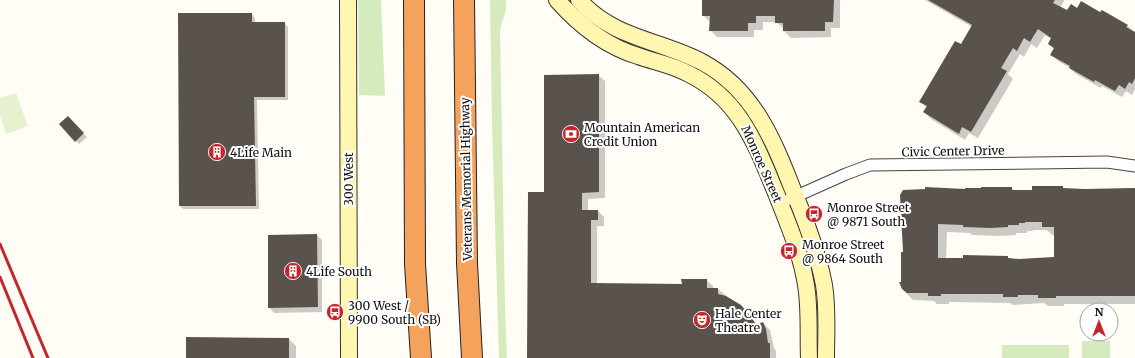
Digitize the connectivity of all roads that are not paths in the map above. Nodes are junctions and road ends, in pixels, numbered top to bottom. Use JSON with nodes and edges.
{"nodes":[{"id":1,"x":348,"y":0,"type":"edge"},
{"id":2,"x":414,"y":0,"type":"edge"},
{"id":3,"x":464,"y":0,"type":"edge"},
{"id":4,"x":557,"y":0,"type":"edge"},
{"id":5,"x":579,"y":0,"type":"edge"},
{"id":6,"x":1135,"y":166,"type":"edge"},
{"id":7,"x":796,"y":196,"type":"junction"},
{"id":8,"x":780,"y":203,"type":"junction"},
{"id":9,"x":348,"y":358,"type":"edge"},
{"id":10,"x":420,"y":358,"type":"edge"},
{"id":11,"x":472,"y":358,"type":"edge"},
{"id":12,"x":808,"y":358,"type":"edge"},
{"id":13,"x":826,"y":358,"type":"edge"}],
"edges":[{"from":1,"to":9,"type":"street","name":"300 West"},
{"from":2,"to":10,"type":"highway"},
{"from":3,"to":11,"type":"highway","name":"Veterans Memorial Highway"},
{"from":4,"to":8,"type":"street","name":"Monroe Street"},
{"from":5,"to":7,"type":"street","name":"Monroe Street"},
{"from":6,"to":7,"type":"street","name":"Civic Center Drive"},
{"from":7,"to":8,"type":"street","name":"Civic Center Drive"},
{"from":7,"to":13,"type":"street","name":"Monroe Street"},
{"from":8,"to":12,"type":"street","name":"Monroe Street"}]}
